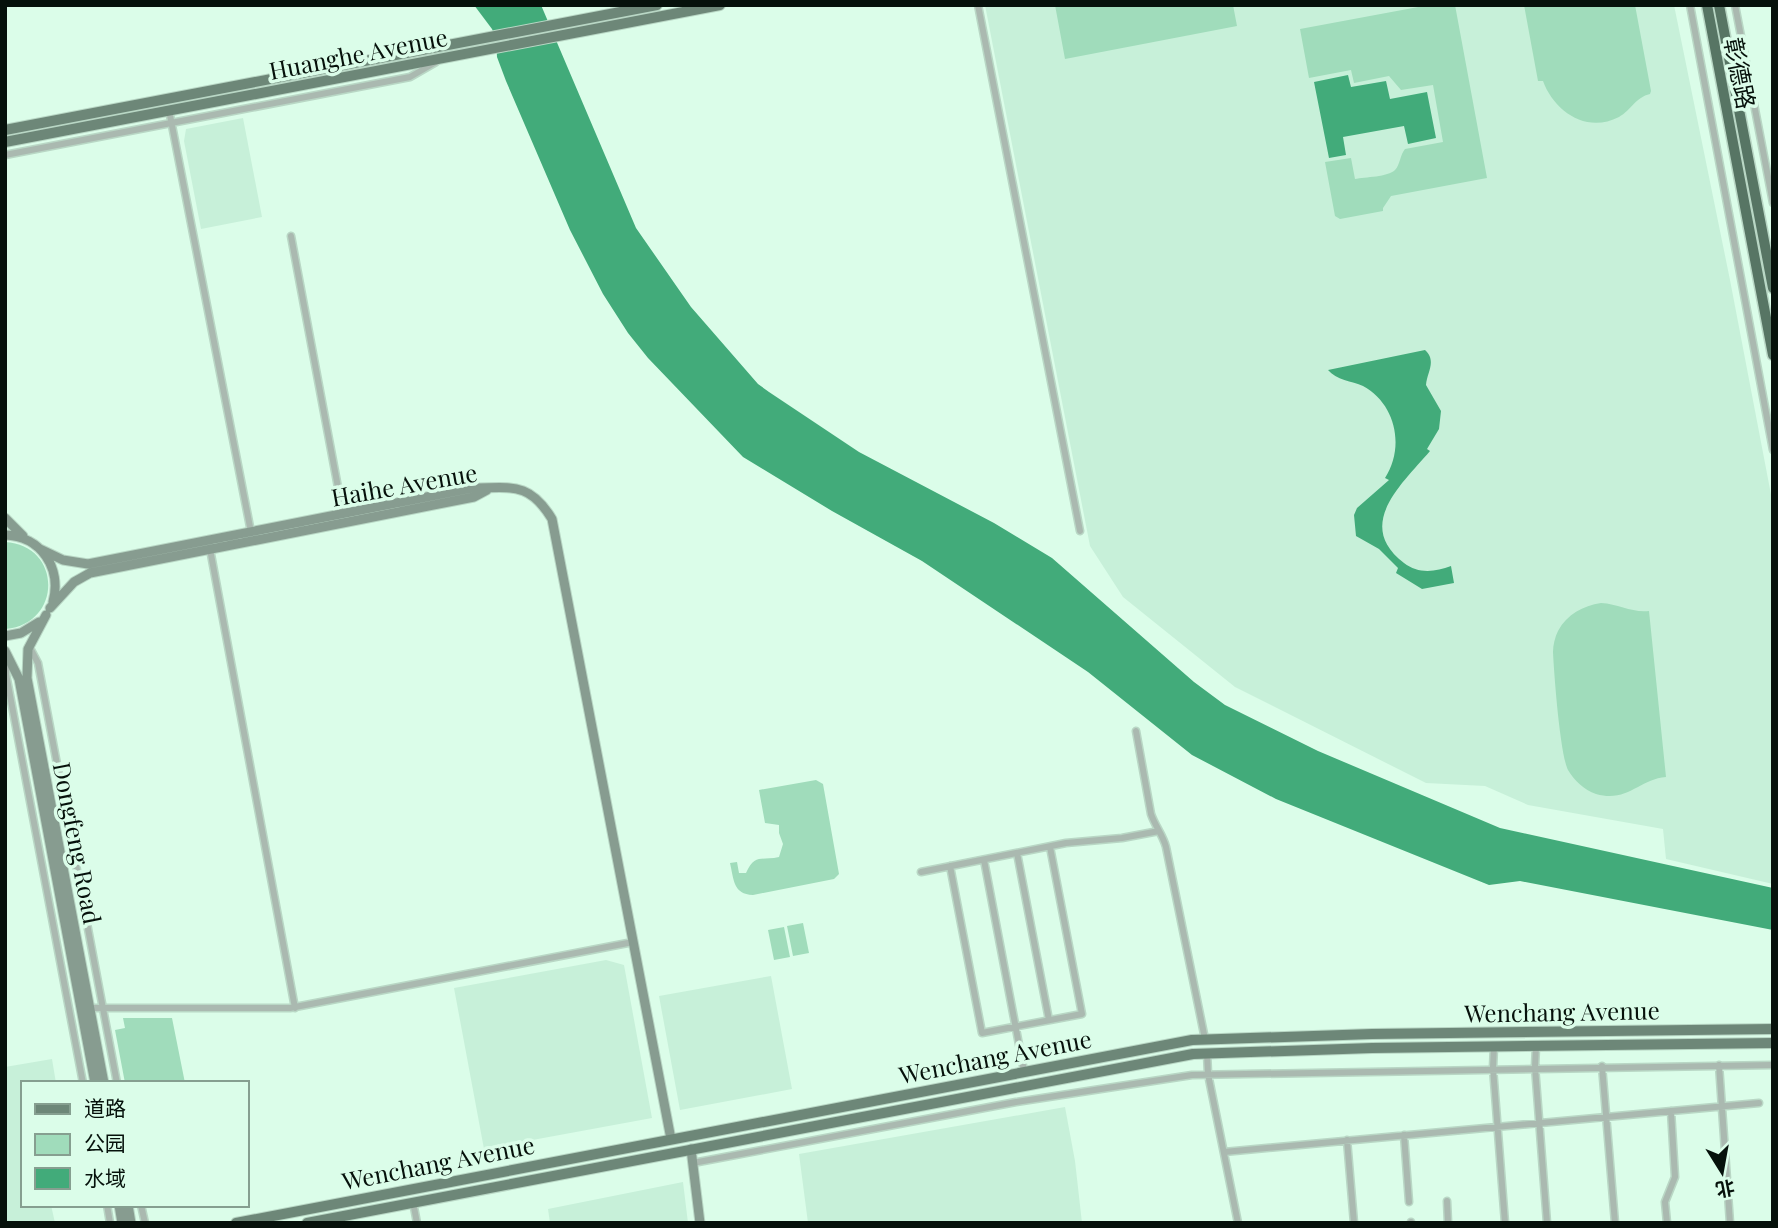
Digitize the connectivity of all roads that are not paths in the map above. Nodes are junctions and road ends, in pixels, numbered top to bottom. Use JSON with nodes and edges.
{"nodes":[{"id":1,"x":657,"y":5,"type":"edge"},
{"id":2,"x":720,"y":5,"type":"edge"},
{"id":3,"x":978,"y":5,"type":"edge"},
{"id":4,"x":1690,"y":5,"type":"edge"},
{"id":5,"x":1707,"y":5,"type":"edge"},
{"id":6,"x":1719,"y":5,"type":"edge"},
{"id":7,"x":1735,"y":5,"type":"edge"},
{"id":8,"x":443,"y":58,"type":"junction"},
{"id":9,"x":169,"y":110,"type":"junction"},
{"id":10,"x":172,"y":124,"type":"junction"},
{"id":11,"x":5,"y":130,"type":"edge"},
{"id":12,"x":5,"y":142,"type":"edge"},
{"id":13,"x":5,"y":155,"type":"edge"},
{"id":14,"x":1773,"y":203,"type":"edge"},
{"id":15,"x":291,"y":236,"type":"dead end"},
{"id":16,"x":1773,"y":288,"type":"edge"},
{"id":17,"x":1773,"y":355,"type":"edge"},
{"id":18,"x":1773,"y":450,"type":"edge"},
{"id":19,"x":492,"y":488,"type":"junction"},
{"id":20,"x":343,"y":514,"type":"junction"},
{"id":21,"x":5,"y":518,"type":"edge"},
{"id":22,"x":1080,"y":531,"type":"dead end"},
{"id":23,"x":251,"y":532,"type":"junction"},
{"id":24,"x":5,"y":535,"type":"edge"},
{"id":25,"x":27,"y":540,"type":"junction"},
{"id":26,"x":40,"y":549,"type":"junction"},
{"id":27,"x":210,"y":549,"type":"junction"},
{"id":28,"x":48,"y":612,"type":"junction"},
{"id":29,"x":5,"y":636,"type":"edge"},
{"id":30,"x":29,"y":646,"type":"junction"},
{"id":31,"x":7,"y":653,"type":"edge"},
{"id":32,"x":1136,"y":731,"type":"dead end"},
{"id":33,"x":1159,"y":831,"type":"junction"},
{"id":34,"x":1049,"y":847,"type":"junction"},
{"id":35,"x":1017,"y":853,"type":"junction"},
{"id":36,"x":984,"y":860,"type":"junction"},
{"id":37,"x":950,"y":866,"type":"junction"},
{"id":38,"x":921,"y":872,"type":"dead end"},
{"id":39,"x":633,"y":942,"type":"junction"},
{"id":40,"x":90,"y":1008,"type":"junction"},
{"id":41,"x":102,"y":1008,"type":"junction"},
{"id":42,"x":295,"y":1008,"type":"junction"},
{"id":43,"x":1049,"y":1020,"type":"junction"},
{"id":44,"x":1016,"y":1027,"type":"junction"},
{"id":45,"x":1773,"y":1029,"type":"edge"},
{"id":46,"x":1205,"y":1039,"type":"junction"},
{"id":47,"x":1773,"y":1043,"type":"edge"},
{"id":48,"x":1494,"y":1046,"type":"junction"},
{"id":49,"x":1536,"y":1046,"type":"junction"},
{"id":50,"x":1207,"y":1053,"type":"junction"},
{"id":51,"x":1719,"y":1065,"type":"junction"},
{"id":52,"x":1773,"y":1065,"type":"edge"},
{"id":53,"x":1602,"y":1066,"type":"junction"},
{"id":54,"x":1535,"y":1067,"type":"junction"},
{"id":55,"x":1493,"y":1068,"type":"junction"},
{"id":56,"x":1024,"y":1071,"type":"junction"},
{"id":57,"x":1208,"y":1074,"type":"junction"},
{"id":58,"x":83,"y":1081,"type":"edge"},
{"id":59,"x":95,"y":1081,"type":"edge"},
{"id":60,"x":104,"y":1081,"type":"edge"},
{"id":61,"x":117,"y":1081,"type":"edge"},
{"id":62,"x":1759,"y":1103,"type":"dead end"},
{"id":63,"x":1722,"y":1107,"type":"junction"},
{"id":64,"x":1671,"y":1111,"type":"junction"},
{"id":65,"x":1606,"y":1117,"type":"junction"},
{"id":66,"x":1540,"y":1123,"type":"junction"},
{"id":67,"x":1498,"y":1126,"type":"junction"},
{"id":68,"x":1404,"y":1135,"type":"junction"},
{"id":69,"x":671,"y":1139,"type":"junction"},
{"id":70,"x":1347,"y":1140,"type":"junction"},
{"id":71,"x":691,"y":1149,"type":"junction"},
{"id":72,"x":1224,"y":1152,"type":"junction"},
{"id":73,"x":693,"y":1163,"type":"junction"},
{"id":74,"x":1447,"y":1201,"type":"dead end"},
{"id":75,"x":413,"y":1202,"type":"junction"},
{"id":76,"x":1409,"y":1202,"type":"dead end"},
{"id":77,"x":236,"y":1223,"type":"edge"},
{"id":78,"x":307,"y":1223,"type":"edge"},
{"id":79,"x":417,"y":1223,"type":"edge"},
{"id":80,"x":699,"y":1223,"type":"edge"},
{"id":81,"x":1238,"y":1223,"type":"edge"},
{"id":82,"x":1354,"y":1223,"type":"edge"},
{"id":83,"x":1448,"y":1223,"type":"edge"},
{"id":84,"x":1505,"y":1223,"type":"edge"},
{"id":85,"x":1548,"y":1223,"type":"edge"},
{"id":86,"x":1615,"y":1223,"type":"edge"},
{"id":87,"x":1667,"y":1223,"type":"edge"},
{"id":88,"x":1730,"y":1223,"type":"edge"}],
"edges":[{"from":1,"to":11,"type":"main road","name":"Huanghe Avenue"},
{"from":2,"to":8,"type":"main road","name":"Huanghe Avenue"},
{"from":3,"to":22,"type":"street"},
{"from":4,"to":18,"type":"street"},
{"from":5,"to":17,"type":"highway","name":"彰德路"},
{"from":6,"to":16,"type":"highway","name":"彰德路"},
{"from":7,"to":14,"type":"street"},
{"from":8,"to":9,"type":"main road","name":"Huanghe Avenue"},
{"from":8,"to":10,"type":"street"},
{"from":9,"to":10,"type":"street"},
{"from":9,"to":12,"type":"main road","name":"Huanghe Avenue"},
{"from":10,"to":13,"type":"street"},
{"from":10,"to":23,"type":"street"},
{"from":15,"to":20,"type":"street"},
{"from":19,"to":20,"type":"street","name":"Haihe Avenue"},
{"from":19,"to":27,"type":"street","name":"Haihe Avenue"},
{"from":19,"to":39,"type":"street"},
{"from":20,"to":23,"type":"street","name":"Haihe Avenue"},
{"from":21,"to":25,"type":"street"},
{"from":23,"to":26,"type":"street","name":"Haihe Avenue"},
{"from":24,"to":25,"type":"street"},
{"from":25,"to":26,"type":"street","name":"Haihe Avenue"},
{"from":26,"to":28,"type":"street"},
{"from":27,"to":28,"type":"street","name":"Haihe Avenue"},
{"from":27,"to":42,"type":"street"},
{"from":28,"to":29,"type":"street"},
{"from":28,"to":30,"type":"street","name":"Dongfeng Road"},
{"from":30,"to":40,"type":"street","name":"Dongfeng Road"},
{"from":30,"to":41,"type":"street"},
{"from":31,"to":58,"type":"street"},
{"from":31,"to":59,"type":"street","name":"Dongfeng Road"},
{"from":32,"to":33,"type":"street"},
{"from":33,"to":34,"type":"street"},
{"from":33,"to":46,"type":"street"},
{"from":34,"to":35,"type":"street"},
{"from":34,"to":43,"type":"street"},
{"from":35,"to":36,"type":"street"},
{"from":35,"to":43,"type":"street"},
{"from":36,"to":37,"type":"street"},
{"from":36,"to":44,"type":"street"},
{"from":37,"to":38,"type":"street"},
{"from":37,"to":44,"type":"street"},
{"from":39,"to":42,"type":"street"},
{"from":39,"to":69,"type":"street"},
{"from":40,"to":41,"type":"street"},
{"from":40,"to":60,"type":"street","name":"Dongfeng Road"},
{"from":41,"to":42,"type":"street"},
{"from":41,"to":61,"type":"street"},
{"from":43,"to":44,"type":"street"},
{"from":44,"to":56,"type":"street"},
{"from":45,"to":46,"type":"main road","name":"Wenchang Avenue"},
{"from":46,"to":56,"type":"main road","name":"Wenchang Avenue"},
{"from":47,"to":49,"type":"main road","name":"Wenchang Avenue"},
{"from":48,"to":49,"type":"main road","name":"Wenchang Avenue"},
{"from":48,"to":50,"type":"main road","name":"Wenchang Avenue"},
{"from":48,"to":55,"type":"street"},
{"from":49,"to":54,"type":"street"},
{"from":50,"to":57,"type":"street"},
{"from":50,"to":71,"type":"main road","name":"Wenchang Avenue"},
{"from":51,"to":52,"type":"street"},
{"from":51,"to":53,"type":"street"},
{"from":51,"to":63,"type":"street"},
{"from":53,"to":54,"type":"street"},
{"from":53,"to":65,"type":"street"},
{"from":54,"to":55,"type":"street"},
{"from":54,"to":66,"type":"street"},
{"from":55,"to":57,"type":"street"},
{"from":55,"to":67,"type":"street"},
{"from":56,"to":69,"type":"main road","name":"Wenchang Avenue"},
{"from":57,"to":72,"type":"street"},
{"from":57,"to":73,"type":"street"},
{"from":62,"to":63,"type":"street"},
{"from":63,"to":64,"type":"street"},
{"from":63,"to":88,"type":"street"},
{"from":64,"to":65,"type":"street"},
{"from":64,"to":87,"type":"street"},
{"from":65,"to":66,"type":"street"},
{"from":65,"to":86,"type":"street"},
{"from":66,"to":67,"type":"street"},
{"from":66,"to":85,"type":"street"},
{"from":67,"to":68,"type":"street"},
{"from":67,"to":84,"type":"street"},
{"from":68,"to":70,"type":"street"},
{"from":68,"to":76,"type":"street"},
{"from":69,"to":77,"type":"main road","name":"Wenchang Avenue"},
{"from":70,"to":72,"type":"street"},
{"from":70,"to":82,"type":"street"},
{"from":71,"to":73,"type":"street"},
{"from":71,"to":75,"type":"main road","name":"Wenchang Avenue"},
{"from":72,"to":81,"type":"street"},
{"from":73,"to":80,"type":"street"},
{"from":74,"to":83,"type":"street"},
{"from":75,"to":78,"type":"main road","name":"Wenchang Avenue"},
{"from":75,"to":79,"type":"street"}]}
